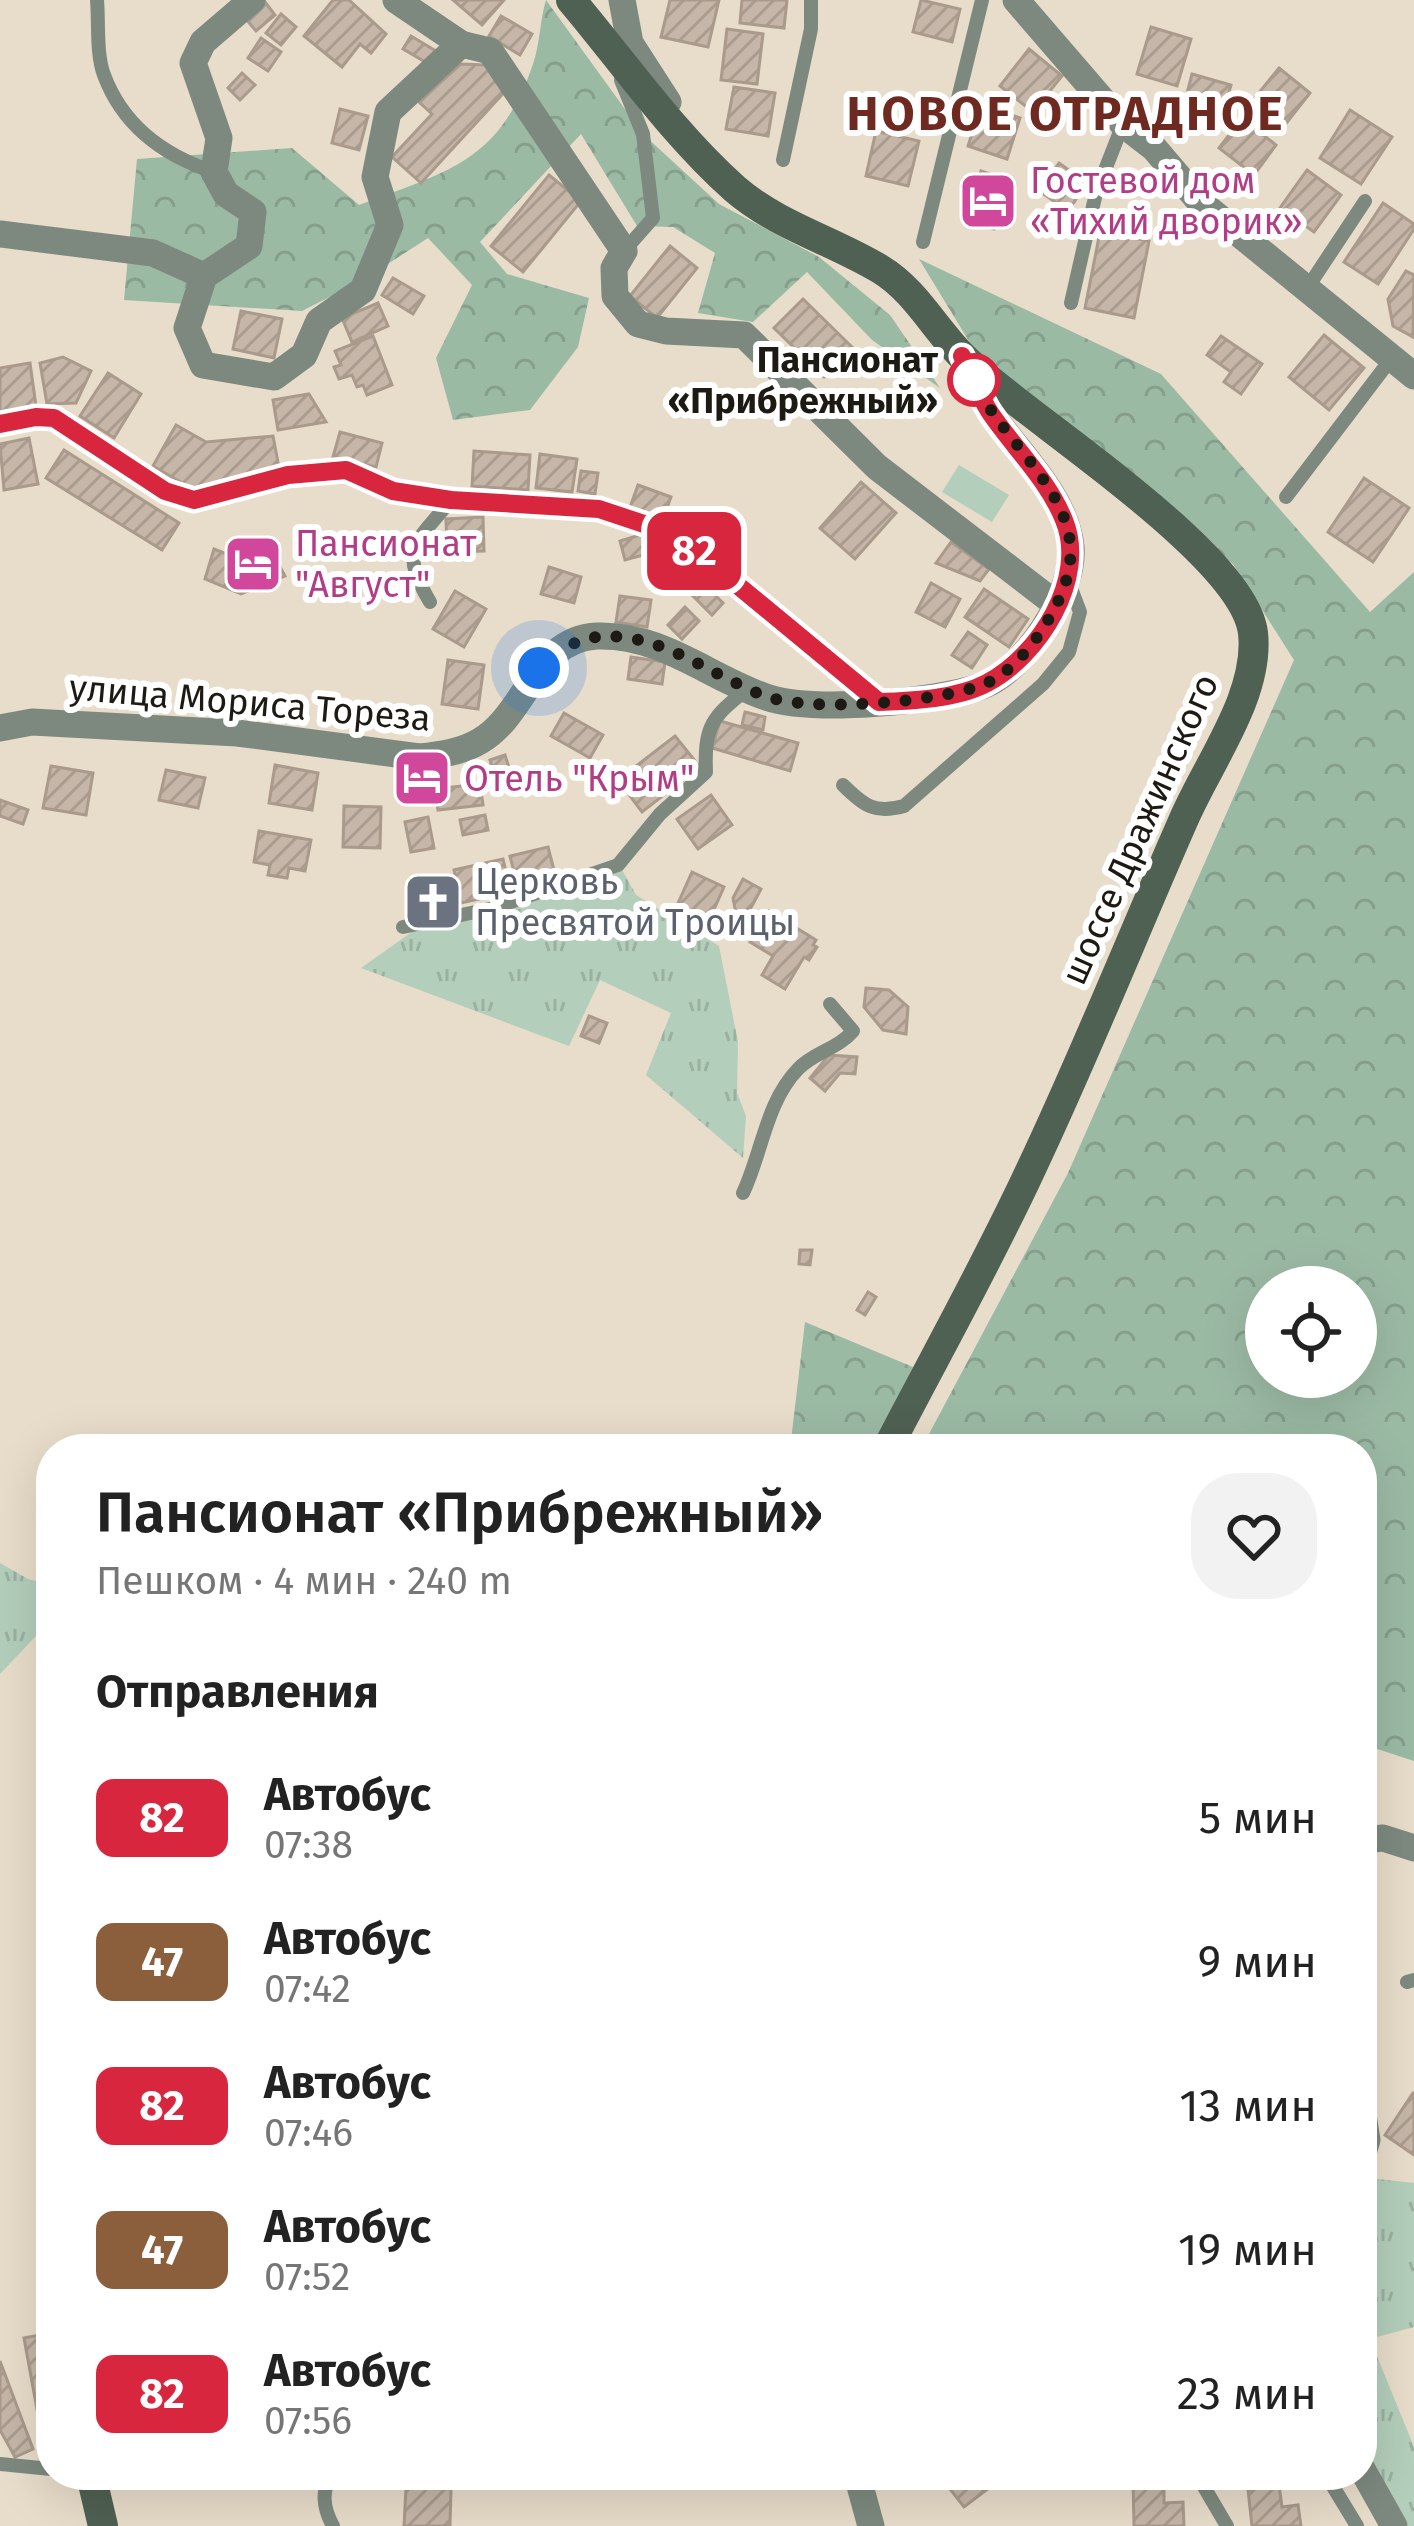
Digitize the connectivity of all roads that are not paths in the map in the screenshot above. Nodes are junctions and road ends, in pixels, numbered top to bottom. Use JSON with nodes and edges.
{"nodes":[{"id":1,"x":97,"y":0,"type":"edge"},
{"id":2,"x":252,"y":0,"type":"edge"},
{"id":3,"x":396,"y":0,"type":"edge"},
{"id":4,"x":571,"y":0,"type":"edge"},
{"id":5,"x":622,"y":0,"type":"edge"},
{"id":6,"x":811,"y":0,"type":"edge"},
{"id":7,"x":982,"y":0,"type":"edge"},
{"id":8,"x":1016,"y":0,"type":"edge"},
{"id":9,"x":606,"y":42,"type":"junction"},
{"id":10,"x":461,"y":44,"type":"junction"},
{"id":11,"x":1123,"y":124,"type":"junction"},
{"id":12,"x":783,"y":160,"type":"dead end"},
{"id":13,"x":705,"y":161,"type":"junction"},
{"id":14,"x":214,"y":172,"type":"junction"},
{"id":15,"x":1365,"y":201,"type":"dead end"},
{"id":16,"x":0,"y":234,"type":"edge"},
{"id":17,"x":923,"y":242,"type":"dead end"},
{"id":18,"x":624,"y":251,"type":"junction"},
{"id":19,"x":205,"y":276,"type":"junction"},
{"id":20,"x":1306,"y":290,"type":"junction"},
{"id":21,"x":1071,"y":303,"type":"dead end"},
{"id":22,"x":962,"y":356,"type":"junction"},
{"id":23,"x":1403,"y":368,"type":"edge"},
{"id":24,"x":0,"y":424,"type":"edge"},
{"id":25,"x":1286,"y":497,"type":"dead end"},
{"id":26,"x":451,"y":500,"type":"junction"},
{"id":27,"x":1063,"y":592,"type":"junction"},
{"id":28,"x":430,"y":602,"type":"dead end"},
{"id":29,"x":748,"y":688,"type":"junction"},
{"id":30,"x":879,"y":702,"type":"junction"},
{"id":31,"x":0,"y":728,"type":"edge"},
{"id":32,"x":843,"y":785,"type":"dead end"},
{"id":33,"x":404,"y":927,"type":"dead end"},
{"id":34,"x":830,"y":1004,"type":"dead end"},
{"id":35,"x":743,"y":1193,"type":"dead end"},
{"id":36,"x":895,"y":1434,"type":"edge"},
{"id":37,"x":1377,"y":1839,"type":"edge"},
{"id":38,"x":1414,"y":1847,"type":"edge"},
{"id":39,"x":0,"y":2464,"type":"edge"},
{"id":40,"x":36,"y":2468,"type":"edge"},
{"id":41,"x":95,"y":2490,"type":"edge"},
{"id":42,"x":325,"y":2490,"type":"edge"},
{"id":43,"x":861,"y":2490,"type":"edge"},
{"id":44,"x":1207,"y":2490,"type":"edge"},
{"id":45,"x":1335,"y":2490,"type":"edge"},
{"id":46,"x":1374,"y":2490,"type":"edge"},
{"id":47,"x":103,"y":2526,"type":"edge"},
{"id":48,"x":333,"y":2526,"type":"edge"},
{"id":49,"x":872,"y":2526,"type":"edge"},
{"id":50,"x":1228,"y":2526,"type":"edge"},
{"id":51,"x":1357,"y":2526,"type":"edge"},
{"id":52,"x":1394,"y":2526,"type":"edge"}],
"edges":[{"from":1,"to":14,"type":"lane"},
{"from":2,"to":14,"type":"street"},
{"from":3,"to":10,"type":"street"},
{"from":4,"to":9,"type":"main road","name":"шоссе Дражинского"},
{"from":5,"to":13,"type":"street"},
{"from":6,"to":12,"type":"lane"},
{"from":7,"to":17,"type":"lane"},
{"from":8,"to":11,"type":"street"},
{"from":9,"to":13,"type":"main road","name":"шоссе Дражинского"},
{"from":9,"to":18,"type":"lane"},
{"from":10,"to":18,"type":"street"},
{"from":10,"to":19,"type":"street"},
{"from":11,"to":20,"type":"street"},
{"from":11,"to":21,"type":"lane"},
{"from":13,"to":22,"type":"main road","name":"шоссе Дражинского"},
{"from":14,"to":19,"type":"street"},
{"from":15,"to":20,"type":"lane"},
{"from":16,"to":19,"type":"street"},
{"from":18,"to":27,"type":"street"},
{"from":20,"to":23,"type":"street"},
{"from":22,"to":27,"type":"street"},
{"from":22,"to":36,"type":"main road","name":"шоссе Дражинского"},
{"from":23,"to":25,"type":"lane"},
{"from":24,"to":26,"type":"lane"},
{"from":26,"to":28,"type":"lane"},
{"from":26,"to":30,"type":"lane"},
{"from":27,"to":30,"type":"street"},
{"from":27,"to":32,"type":"lane"},
{"from":29,"to":30,"type":"street"},
{"from":29,"to":31,"type":"street","name":"улица Мориса Тореза"},
{"from":29,"to":33,"type":"lane"},
{"from":34,"to":35,"type":"lane"},
{"from":37,"to":38,"type":"street"},
{"from":39,"to":40,"type":"lane"},
{"from":41,"to":47,"type":"main road"},
{"from":42,"to":48,"type":"lane"},
{"from":43,"to":49,"type":"street"},
{"from":44,"to":50,"type":"lane"},
{"from":45,"to":51,"type":"lane"},
{"from":46,"to":52,"type":"street"}]}
